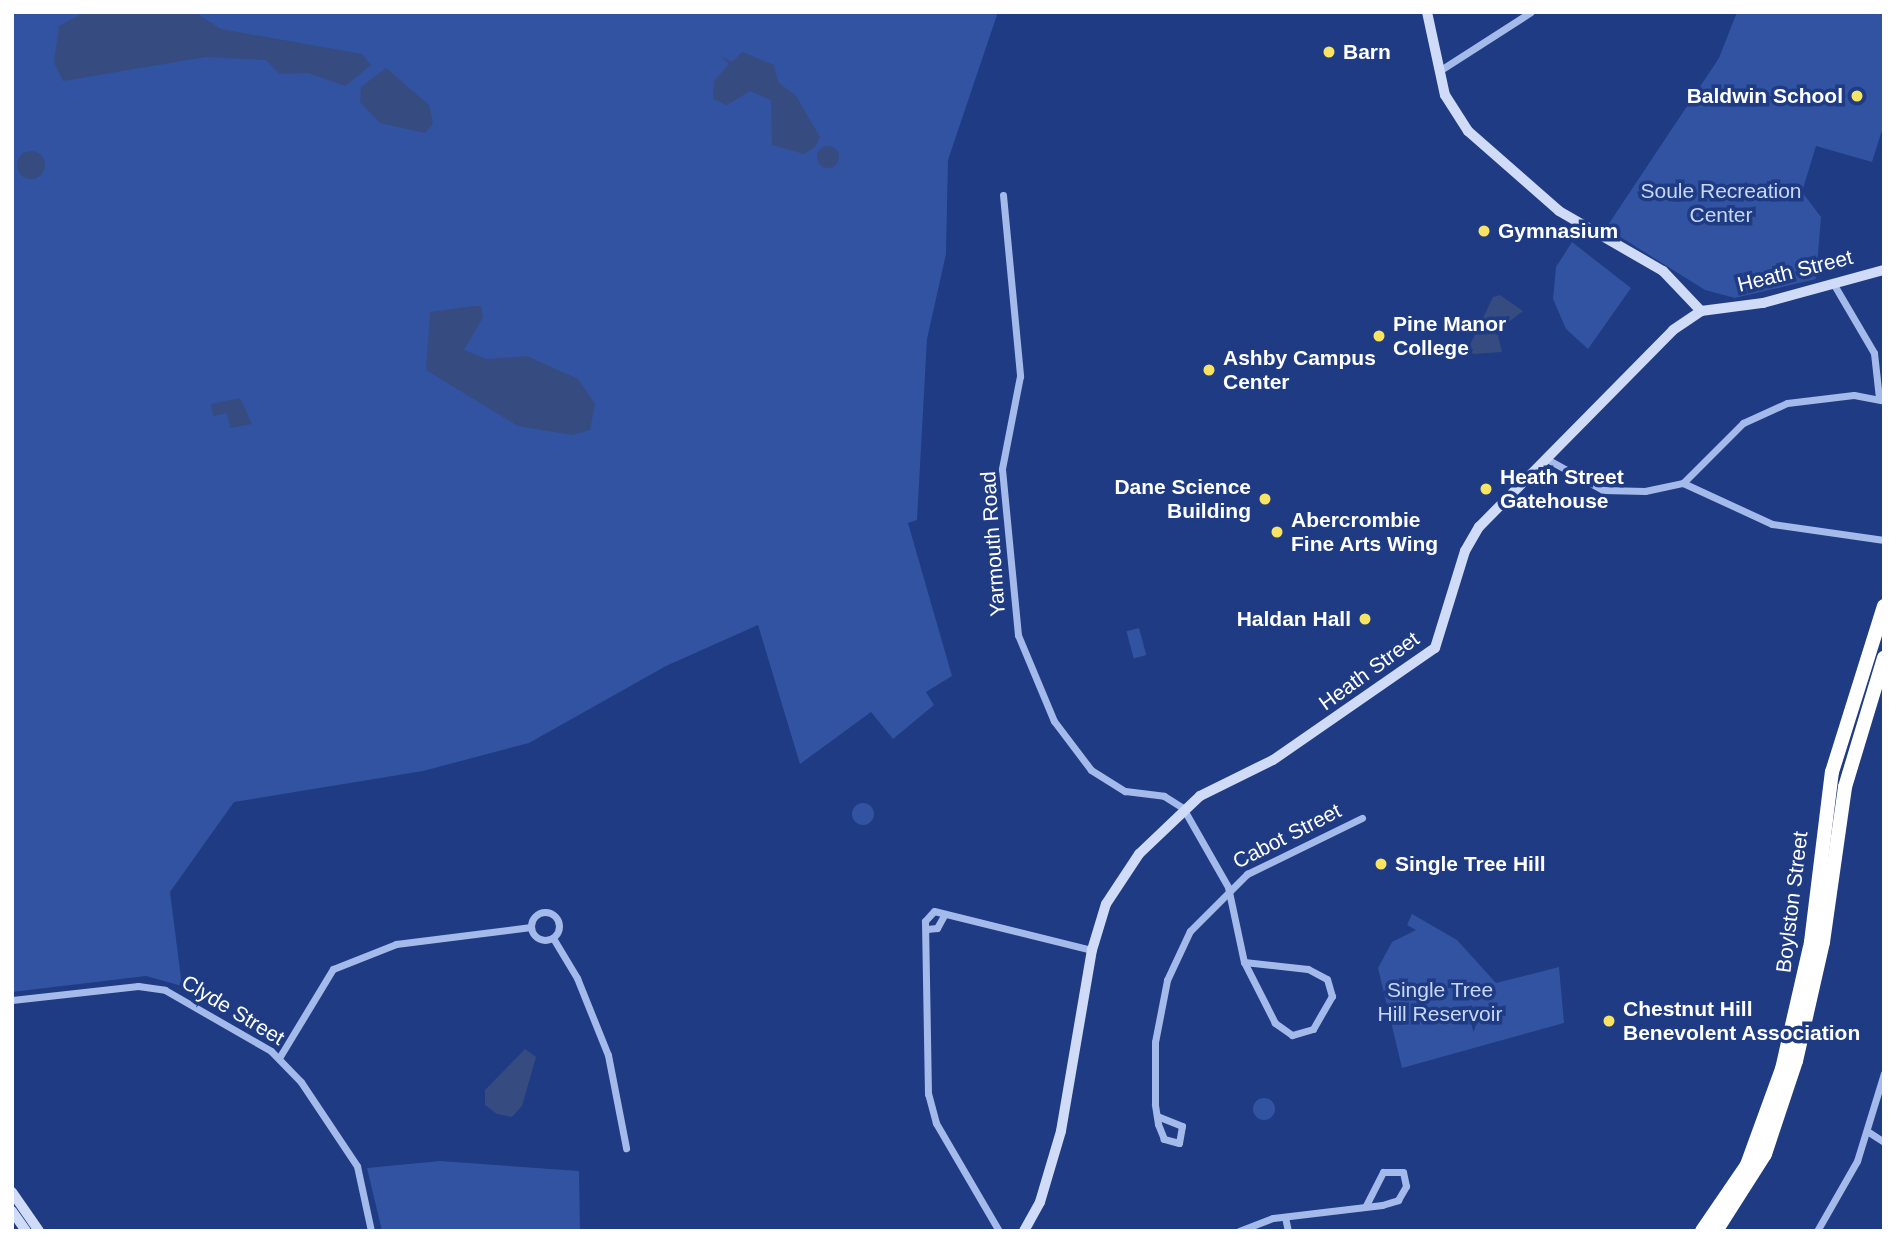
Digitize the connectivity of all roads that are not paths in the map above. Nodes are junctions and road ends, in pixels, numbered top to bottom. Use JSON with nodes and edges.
{"nodes":[{"id":1,"x":1427,"y":12,"type":"edge"},
{"id":2,"x":1531,"y":12,"type":"edge"},
{"id":3,"x":1439,"y":71,"type":"junction"},
{"id":4,"x":1003,"y":195,"type":"dead end"},
{"id":5,"x":1884,"y":270,"type":"edge"},
{"id":6,"x":1833,"y":282,"type":"junction"},
{"id":7,"x":1701,"y":311,"type":"junction"},
{"id":8,"x":1881,"y":399,"type":"edge"},
{"id":9,"x":1545,"y":458,"type":"junction"},
{"id":10,"x":1683,"y":483,"type":"junction"},
{"id":11,"x":1884,"y":540,"type":"edge"},
{"id":12,"x":1884,"y":606,"type":"edge"},
{"id":13,"x":1884,"y":658,"type":"edge"},
{"id":14,"x":1183,"y":808,"type":"junction"},
{"id":15,"x":1362,"y":818,"type":"dead end"},
{"id":16,"x":1228,"y":887,"type":"junction"},
{"id":17,"x":943,"y":917,"type":"junction"},
{"id":18,"x":531,"y":927,"type":"junction"},
{"id":19,"x":927,"y":929,"type":"junction"},
{"id":20,"x":553,"y":938,"type":"junction"},
{"id":21,"x":1091,"y":950,"type":"junction"},
{"id":22,"x":1244,"y":962,"type":"junction"},
{"id":23,"x":12,"y":1000,"type":"edge"},
{"id":24,"x":279,"y":1058,"type":"junction"},
{"id":25,"x":1884,"y":1073,"type":"edge"},
{"id":26,"x":1157,"y":1116,"type":"dead end"},
{"id":27,"x":1867,"y":1131,"type":"junction"},
{"id":28,"x":1884,"y":1142,"type":"edge"},
{"id":29,"x":626,"y":1148,"type":"dead end"},
{"id":30,"x":12,"y":1192,"type":"edge"},
{"id":31,"x":1366,"y":1206,"type":"junction"},
{"id":32,"x":12,"y":1211,"type":"edge"},
{"id":33,"x":1285,"y":1217,"type":"junction"},
{"id":34,"x":26,"y":1231,"type":"edge"},
{"id":35,"x":39,"y":1231,"type":"edge"},
{"id":36,"x":371,"y":1231,"type":"edge"},
{"id":37,"x":999,"y":1231,"type":"edge"},
{"id":38,"x":1024,"y":1231,"type":"edge"},
{"id":39,"x":1239,"y":1231,"type":"edge"},
{"id":40,"x":1288,"y":1231,"type":"edge"},
{"id":41,"x":1702,"y":1231,"type":"edge"},
{"id":42,"x":1716,"y":1231,"type":"edge"},
{"id":43,"x":1817,"y":1231,"type":"edge"}],
"edges":[{"from":1,"to":3,"type":"street"},
{"from":2,"to":3,"type":"street"},
{"from":3,"to":7,"type":"street"},
{"from":4,"to":14,"type":"street","name":"Yarmouth Road"},
{"from":5,"to":6,"type":"street","name":"Heath Street"},
{"from":6,"to":7,"type":"street","name":"Heath Street"},
{"from":6,"to":8,"type":"street"},
{"from":7,"to":9,"type":"street","name":"Heath Street"},
{"from":8,"to":10,"type":"street"},
{"from":9,"to":10,"type":"street"},
{"from":9,"to":14,"type":"street","name":"Heath Street"},
{"from":10,"to":11,"type":"street"},
{"from":12,"to":41,"type":"highway","name":"Boylston Street"},
{"from":13,"to":42,"type":"highway","name":"Boylston Street"},
{"from":14,"to":16,"type":"street"},
{"from":14,"to":21,"type":"street","name":"Heath Street"},
{"from":15,"to":16,"type":"street","name":"Cabot Street"},
{"from":16,"to":22,"type":"street"},
{"from":16,"to":26,"type":"street","name":"Cabot Street"},
{"from":17,"to":19,"type":"street"},
{"from":17,"to":19,"type":"street"},
{"from":17,"to":21,"type":"street"},
{"from":18,"to":20,"type":"street"},
{"from":18,"to":20,"type":"street"},
{"from":18,"to":24,"type":"street"},
{"from":19,"to":37,"type":"street"},
{"from":20,"to":29,"type":"street"},
{"from":21,"to":38,"type":"street","name":"Heath Street"},
{"from":22,"to":22,"type":"street"},
{"from":23,"to":24,"type":"street","name":"Clyde Street"},
{"from":24,"to":36,"type":"street","name":"Clyde Street"},
{"from":25,"to":27,"type":"street"},
{"from":27,"to":28,"type":"street"},
{"from":27,"to":43,"type":"street"},
{"from":30,"to":35,"type":"street"},
{"from":31,"to":31,"type":"street"},
{"from":31,"to":33,"type":"street"},
{"from":32,"to":34,"type":"street"},
{"from":33,"to":39,"type":"street"},
{"from":33,"to":40,"type":"street"}]}
